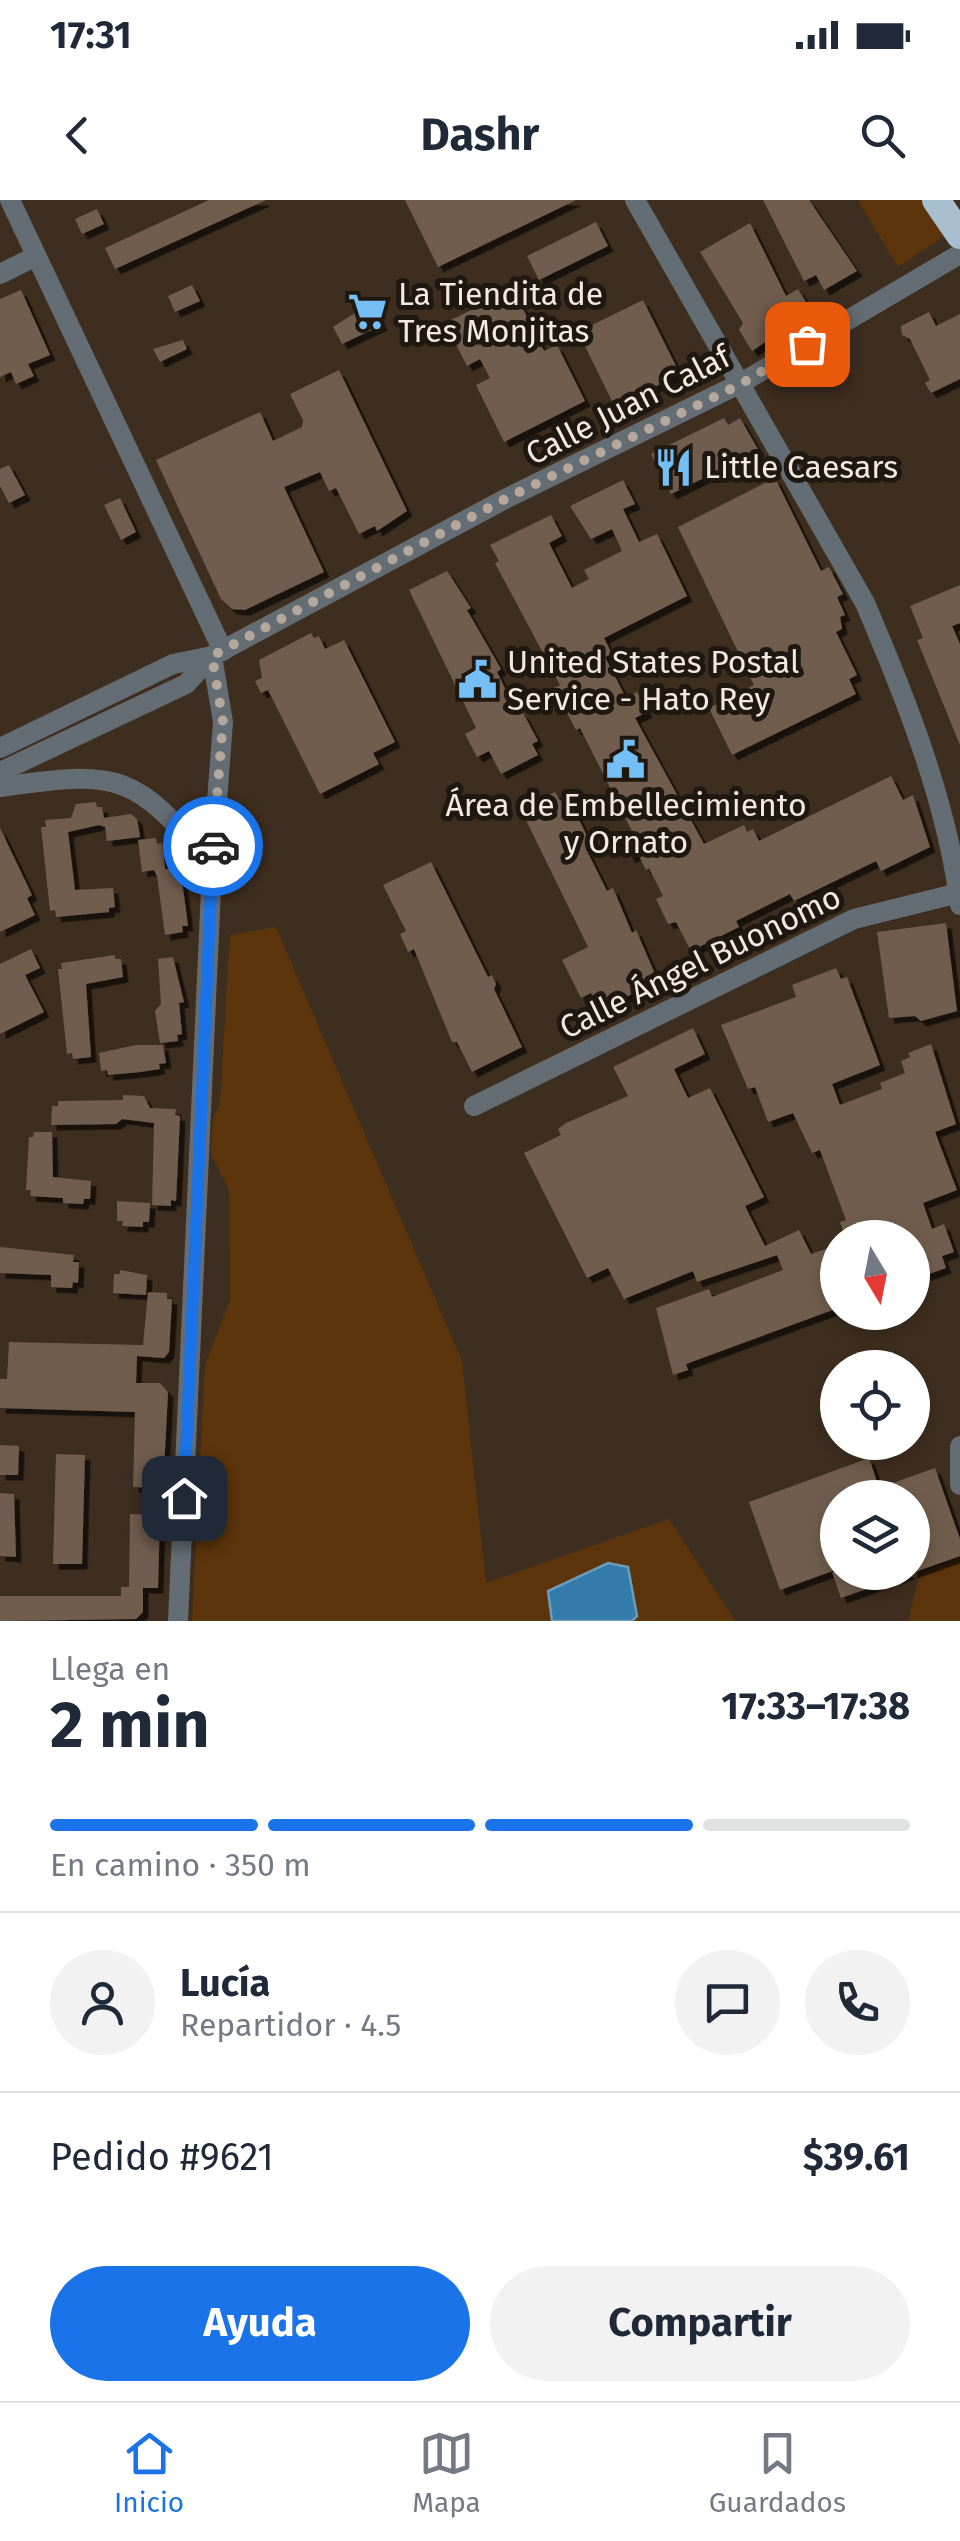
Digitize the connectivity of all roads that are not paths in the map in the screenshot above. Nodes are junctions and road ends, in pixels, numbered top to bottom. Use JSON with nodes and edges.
{"nodes":[{"id":1,"x":10,"y":200,"type":"edge"},
{"id":2,"x":635,"y":200,"type":"edge"},
{"id":3,"x":936,"y":200,"type":"edge"},
{"id":4,"x":960,"y":235,"type":"edge"},
{"id":5,"x":960,"y":254,"type":"edge"},
{"id":6,"x":34,"y":257,"type":"junction"},
{"id":7,"x":0,"y":274,"type":"edge"},
{"id":8,"x":741,"y":384,"type":"junction"},
{"id":9,"x":218,"y":654,"type":"junction"},
{"id":10,"x":0,"y":748,"type":"edge"},
{"id":11,"x":0,"y":772,"type":"edge"},
{"id":12,"x":0,"y":787,"type":"edge"},
{"id":13,"x":212,"y":867,"type":"junction"},
{"id":14,"x":959,"y":899,"type":"edge"},
{"id":15,"x":474,"y":1106,"type":"dead end"},
{"id":16,"x":960,"y":1446,"type":"edge"},
{"id":17,"x":960,"y":1485,"type":"edge"},
{"id":18,"x":178,"y":1621,"type":"edge"}],
"edges":[{"from":1,"to":6,"type":"street"},
{"from":2,"to":8,"type":"street"},
{"from":3,"to":4,"type":"highway"},
{"from":5,"to":8,"type":"street","name":"Calle Juan Calaf"},
{"from":6,"to":7,"type":"street"},
{"from":6,"to":9,"type":"street"},
{"from":8,"to":9,"type":"street","name":"Calle Juan Calaf"},
{"from":8,"to":14,"type":"street"},
{"from":9,"to":10,"type":"street"},
{"from":9,"to":11,"type":"street"},
{"from":9,"to":13,"type":"street"},
{"from":12,"to":13,"type":"street"},
{"from":13,"to":18,"type":"street"},
{"from":14,"to":15,"type":"street","name":"Calle Ángel Buonomo"},
{"from":16,"to":17,"type":"street"}]}
